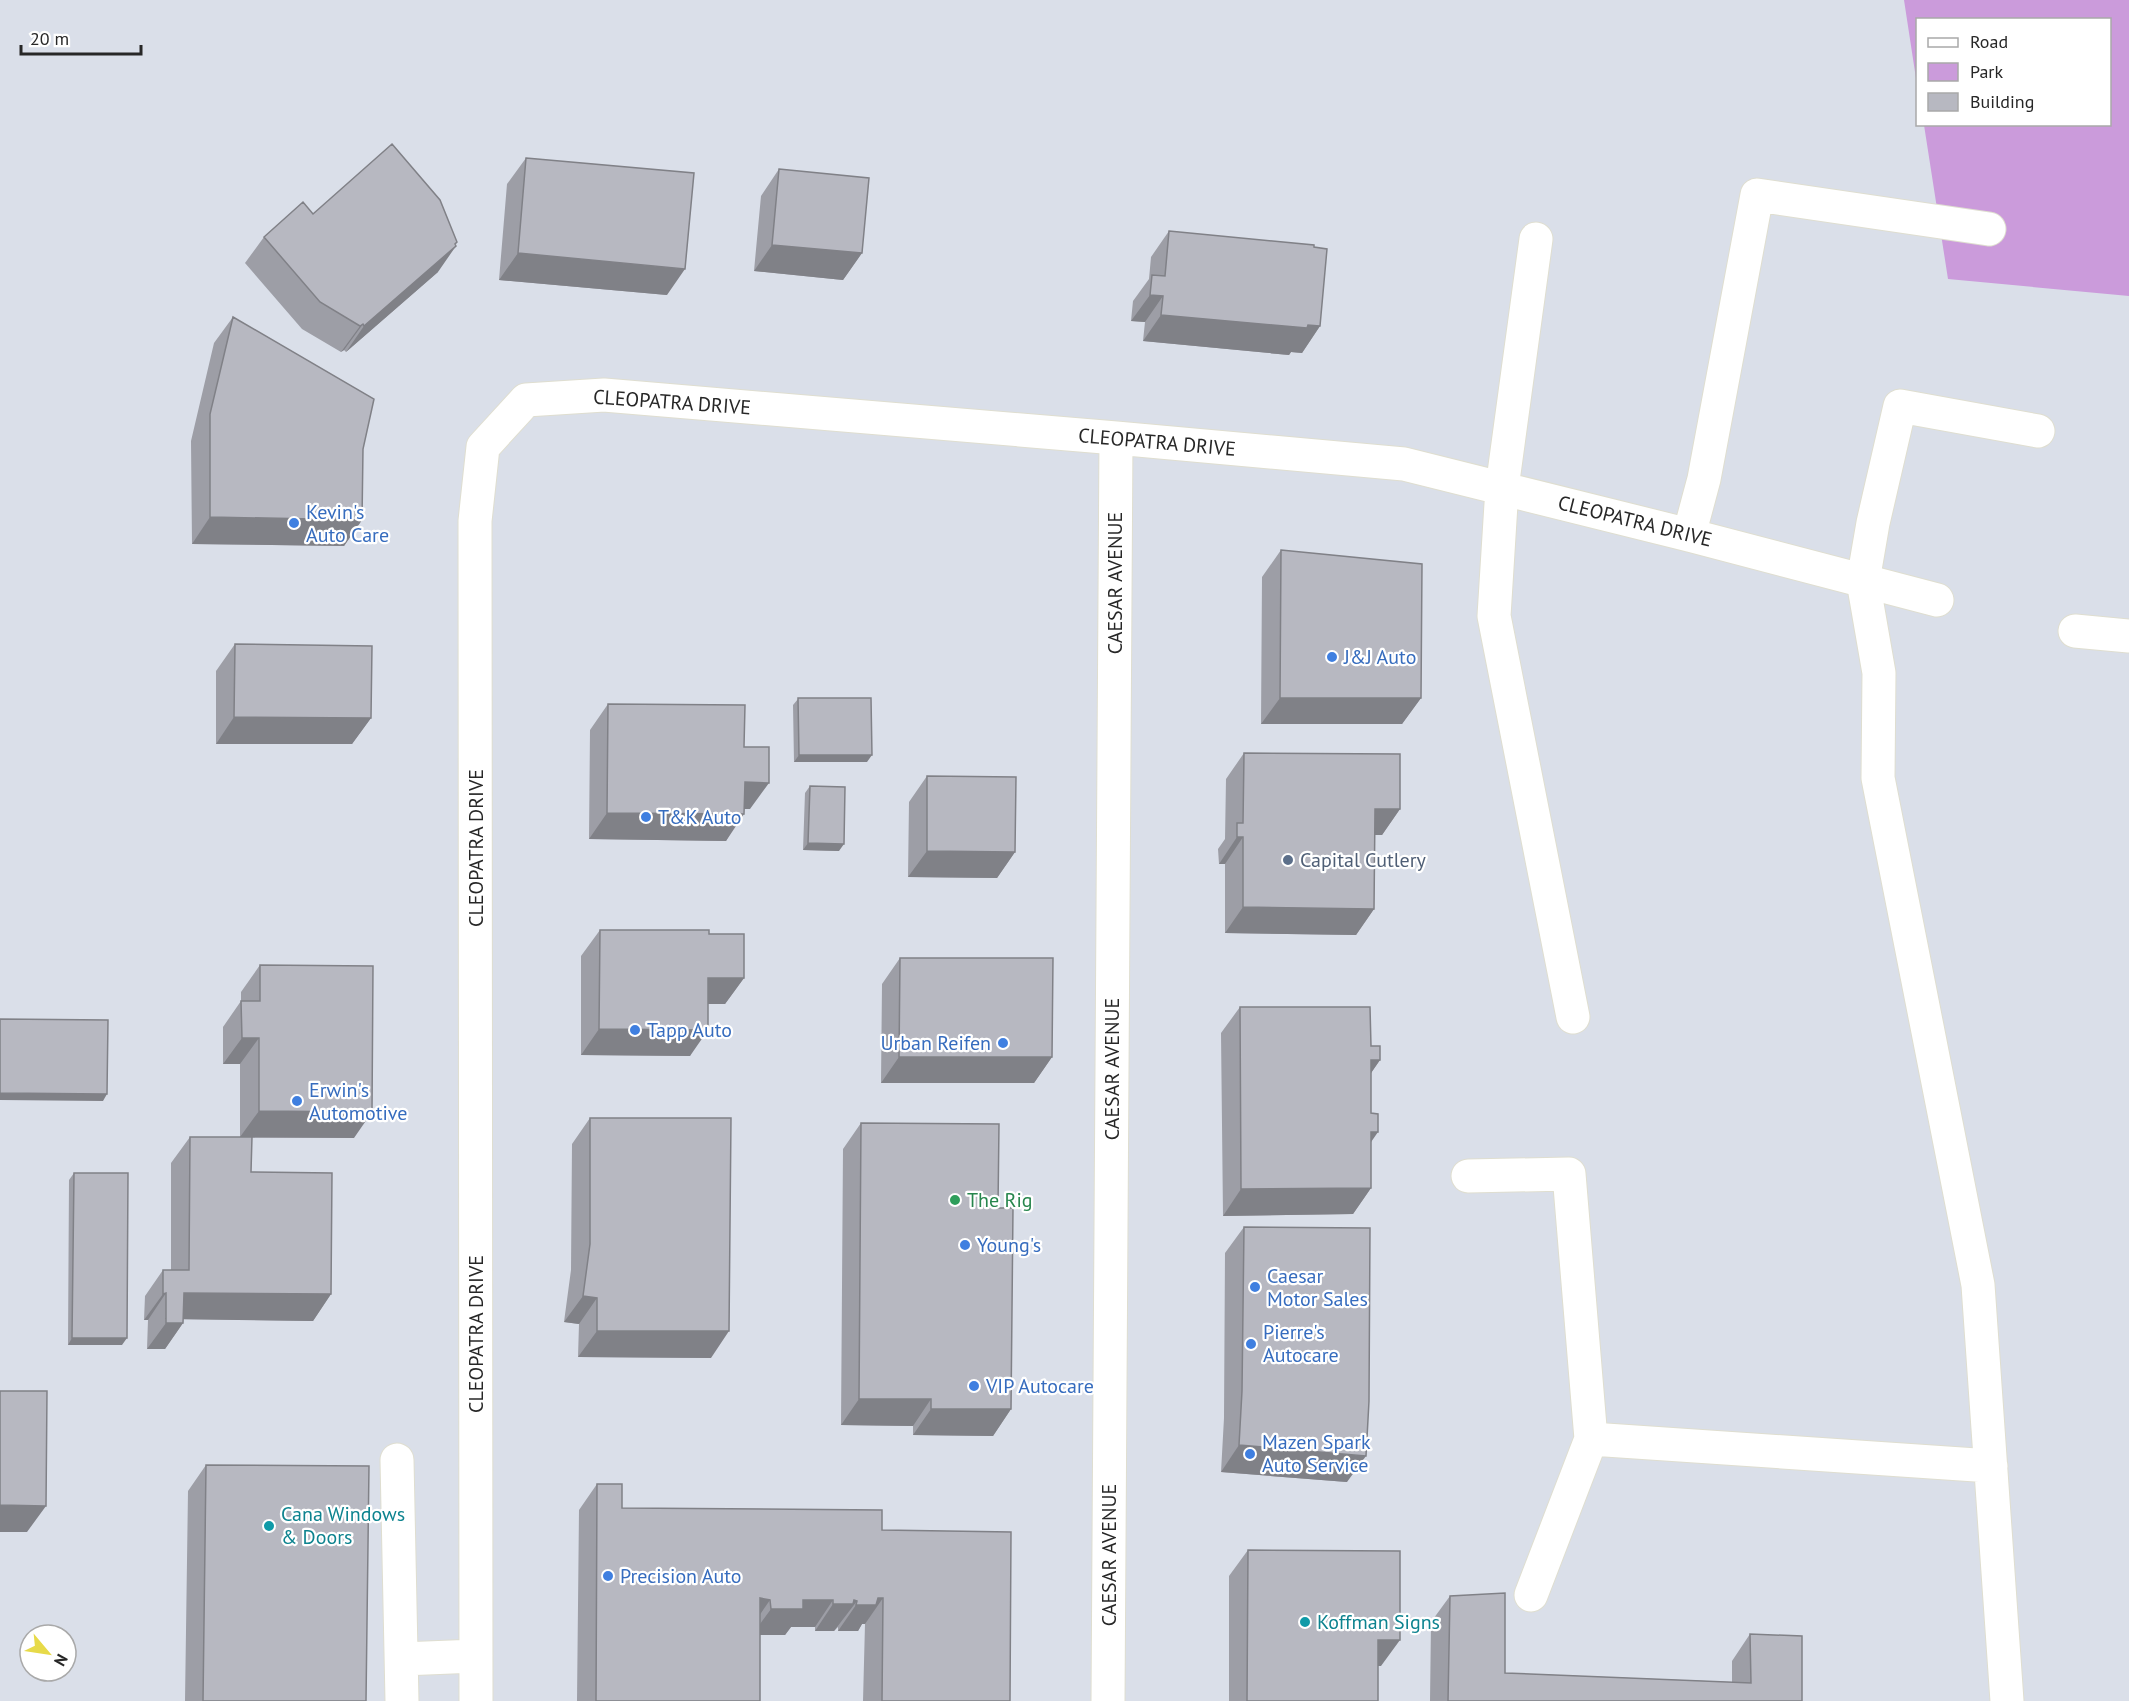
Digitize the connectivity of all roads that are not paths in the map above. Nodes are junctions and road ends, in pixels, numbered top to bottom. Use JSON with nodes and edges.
{"nodes":[{"id":1,"x":1989,"y":229,"type":"dead end"},
{"id":2,"x":1536,"y":239,"type":"dead end"},
{"id":3,"x":2038,"y":430,"type":"dead end"},
{"id":4,"x":1116,"y":438,"type":"junction"},
{"id":5,"x":1502,"y":488,"type":"junction"},
{"id":6,"x":1689,"y":535,"type":"junction"},
{"id":7,"x":1863,"y":581,"type":"junction"},
{"id":8,"x":1937,"y":600,"type":"dead end"},
{"id":9,"x":2075,"y":631,"type":"dead end"},
{"id":10,"x":2129,"y":636,"type":"edge"},
{"id":11,"x":1573,"y":1017,"type":"dead end"},
{"id":12,"x":1468,"y":1176,"type":"dead end"},
{"id":13,"x":1591,"y":1439,"type":"junction"},
{"id":14,"x":397,"y":1460,"type":"dead end"},
{"id":15,"x":1991,"y":1466,"type":"junction"},
{"id":16,"x":1531,"y":1595,"type":"dead end"},
{"id":17,"x":476,"y":1656,"type":"junction"},
{"id":18,"x":402,"y":1659,"type":"junction"},
{"id":19,"x":402,"y":1701,"type":"edge"},
{"id":20,"x":476,"y":1701,"type":"edge"},
{"id":21,"x":1107,"y":1701,"type":"edge"},
{"id":22,"x":2007,"y":1701,"type":"edge"}],
"edges":[{"from":1,"to":6,"type":"street"},
{"from":2,"to":5,"type":"street"},
{"from":3,"to":7,"type":"street"},
{"from":4,"to":5,"type":"street","name":"CLEOPATRA DRIVE"},
{"from":4,"to":17,"type":"street","name":"CLEOPATRA DRIVE"},
{"from":4,"to":21,"type":"street","name":"CAESAR AVENUE"},
{"from":5,"to":6,"type":"street","name":"CLEOPATRA DRIVE"},
{"from":5,"to":11,"type":"street"},
{"from":6,"to":7,"type":"street","name":"CLEOPATRA DRIVE"},
{"from":7,"to":8,"type":"street","name":"CLEOPATRA DRIVE"},
{"from":7,"to":15,"type":"street"},
{"from":9,"to":10,"type":"street"},
{"from":12,"to":13,"type":"street"},
{"from":13,"to":15,"type":"street"},
{"from":13,"to":16,"type":"street"},
{"from":14,"to":18,"type":"street"},
{"from":15,"to":22,"type":"street"},
{"from":17,"to":18,"type":"street"},
{"from":17,"to":20,"type":"street","name":"CLEOPATRA DRIVE"},
{"from":18,"to":19,"type":"street"}]}
